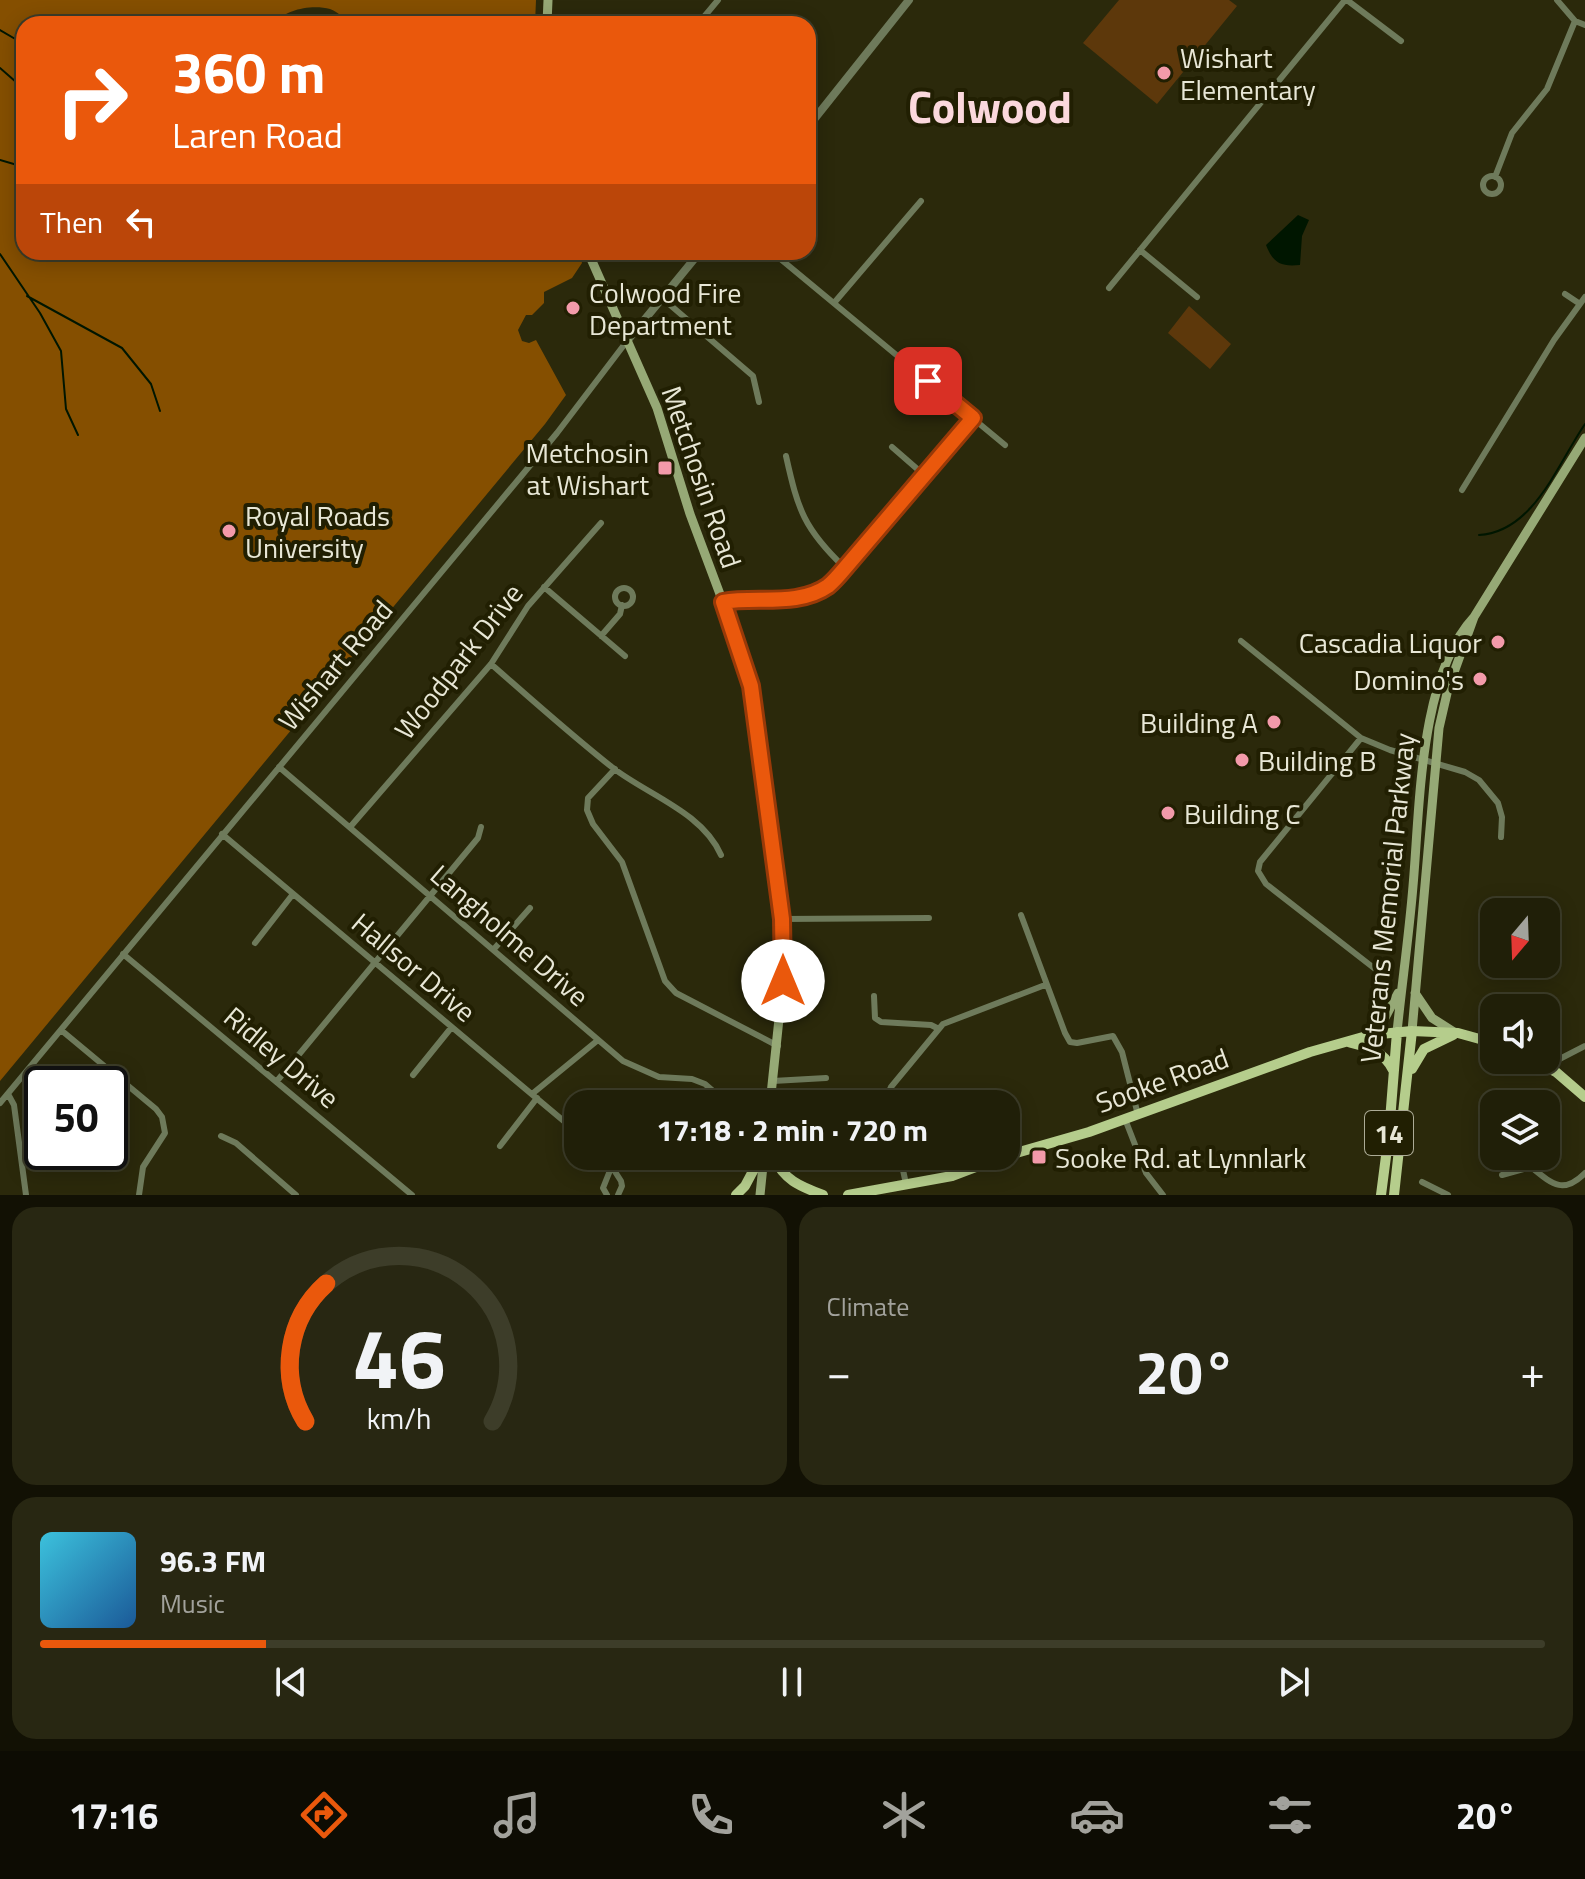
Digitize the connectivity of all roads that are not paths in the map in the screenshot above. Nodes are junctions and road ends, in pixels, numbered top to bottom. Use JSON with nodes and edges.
{"nodes":[{"id":1,"x":718,"y":0,"type":"edge"},
{"id":2,"x":909,"y":0,"type":"edge"},
{"id":3,"x":1346,"y":0,"type":"edge"},
{"id":4,"x":1557,"y":0,"type":"edge"},
{"id":5,"x":705,"y":16,"type":"edge"},
{"id":6,"x":1575,"y":21,"type":"junction"},
{"id":7,"x":1585,"y":25,"type":"edge"},
{"id":8,"x":1401,"y":41,"type":"dead end"},
{"id":9,"x":816,"y":117,"type":"edge"},
{"id":10,"x":1495,"y":177,"type":"dead end"},
{"id":11,"x":921,"y":201,"type":"dead end"},
{"id":12,"x":1140,"y":250,"type":"junction"},
{"id":13,"x":592,"y":260,"type":"edge"},
{"id":14,"x":693,"y":260,"type":"edge"},
{"id":15,"x":782,"y":260,"type":"edge"},
{"id":16,"x":1109,"y":288,"type":"dead end"},
{"id":17,"x":1565,"y":294,"type":"dead end"},
{"id":18,"x":1197,"y":297,"type":"dead end"},
{"id":19,"x":1585,"y":297,"type":"edge"},
{"id":20,"x":662,"y":298,"type":"junction"},
{"id":21,"x":834,"y":303,"type":"junction"},
{"id":22,"x":1580,"y":304,"type":"junction"},
{"id":23,"x":627,"y":341,"type":"junction"},
{"id":24,"x":759,"y":402,"type":"dead end"},
{"id":25,"x":973,"y":418,"type":"junction"},
{"id":26,"x":1585,"y":438,"type":"edge"},
{"id":27,"x":1005,"y":445,"type":"dead end"},
{"id":28,"x":892,"y":447,"type":"dead end"},
{"id":29,"x":786,"y":456,"type":"dead end"},
{"id":30,"x":923,"y":474,"type":"junction"},
{"id":31,"x":1462,"y":490,"type":"dead end"},
{"id":32,"x":601,"y":523,"type":"dead end"},
{"id":33,"x":845,"y":568,"type":"junction"},
{"id":34,"x":544,"y":587,"type":"junction"},
{"id":35,"x":723,"y":602,"type":"junction"},
{"id":36,"x":622,"y":605,"type":"dead end"},
{"id":37,"x":601,"y":636,"type":"junction"},
{"id":38,"x":1241,"y":641,"type":"dead end"},
{"id":39,"x":625,"y":656,"type":"dead end"},
{"id":40,"x":491,"y":664,"type":"junction"},
{"id":41,"x":1361,"y":738,"type":"junction"},
{"id":42,"x":1430,"y":762,"type":"junction"},
{"id":43,"x":279,"y":767,"type":"junction"},
{"id":44,"x":615,"y":769,"type":"junction"},
{"id":45,"x":351,"y":826,"type":"junction"},
{"id":46,"x":481,"y":827,"type":"dead end"},
{"id":47,"x":222,"y":834,"type":"junction"},
{"id":48,"x":1501,"y":837,"type":"dead end"},
{"id":49,"x":721,"y":855,"type":"dead end"},
{"id":50,"x":293,"y":894,"type":"junction"},
{"id":51,"x":430,"y":894,"type":"junction"},
{"id":52,"x":530,"y":908,"type":"dead end"},
{"id":53,"x":1021,"y":915,"type":"dead end"},
{"id":54,"x":929,"y":918,"type":"dead end"},
{"id":55,"x":782,"y":919,"type":"junction"},
{"id":56,"x":255,"y":943,"type":"dead end"},
{"id":57,"x":494,"y":949,"type":"junction"},
{"id":58,"x":123,"y":954,"type":"junction"},
{"id":59,"x":374,"y":961,"type":"junction"},
{"id":60,"x":1379,"y":972,"type":"dead end"},
{"id":61,"x":1045,"y":985,"type":"junction"},
{"id":62,"x":1401,"y":986,"type":"junction"},
{"id":63,"x":1414,"y":990,"type":"junction"},
{"id":64,"x":874,"y":996,"type":"dead end"},
{"id":65,"x":451,"y":1028,"type":"junction"},
{"id":66,"x":939,"y":1029,"type":"junction"},
{"id":67,"x":61,"y":1030,"type":"junction"},
{"id":68,"x":1412,"y":1031,"type":"junction"},
{"id":69,"x":1397,"y":1032,"type":"junction"},
{"id":70,"x":1458,"y":1033,"type":"junction"},
{"id":71,"x":1370,"y":1035,"type":"junction"},
{"id":72,"x":1480,"y":1039,"type":"edge"},
{"id":73,"x":598,"y":1040,"type":"junction"},
{"id":74,"x":1346,"y":1042,"type":"junction"},
{"id":75,"x":778,"y":1046,"type":"junction"},
{"id":76,"x":1585,"y":1046,"type":"edge"},
{"id":77,"x":1560,"y":1059,"type":"edge"},
{"id":78,"x":1394,"y":1072,"type":"junction"},
{"id":79,"x":1556,"y":1074,"type":"edge"},
{"id":80,"x":413,"y":1075,"type":"dead end"},
{"id":81,"x":826,"y":1078,"type":"dead end"},
{"id":82,"x":277,"y":1081,"type":"junction"},
{"id":83,"x":773,"y":1081,"type":"junction"},
{"id":84,"x":1407,"y":1086,"type":"junction"},
{"id":85,"x":712,"y":1090,"type":"edge"},
{"id":86,"x":772,"y":1090,"type":"edge"},
{"id":87,"x":890,"y":1090,"type":"edge"},
{"id":88,"x":8,"y":1094,"type":"junction"},
{"id":89,"x":535,"y":1096,"type":"junction"},
{"id":90,"x":1585,"y":1097,"type":"edge"},
{"id":91,"x":0,"y":1103,"type":"edge"},
{"id":92,"x":1138,"y":1115,"type":"junction"},
{"id":93,"x":1125,"y":1119,"type":"junction"},
{"id":94,"x":564,"y":1121,"type":"edge"},
{"id":95,"x":221,"y":1136,"type":"dead end"},
{"id":96,"x":500,"y":1146,"type":"dead end"},
{"id":97,"x":610,"y":1170,"type":"edge"},
{"id":98,"x":613,"y":1170,"type":"edge"},
{"id":99,"x":755,"y":1170,"type":"edge"},
{"id":100,"x":762,"y":1170,"type":"edge"},
{"id":101,"x":783,"y":1170,"type":"edge"},
{"id":102,"x":903,"y":1170,"type":"edge"},
{"id":103,"x":1520,"y":1170,"type":"edge"},
{"id":104,"x":1535,"y":1170,"type":"edge"},
{"id":105,"x":1585,"y":1173,"type":"edge"},
{"id":106,"x":1502,"y":1175,"type":"dead end"},
{"id":107,"x":1422,"y":1182,"type":"dead end"},
{"id":108,"x":906,"y":1184,"type":"junction"},
{"id":109,"x":876,"y":1193,"type":"edge"},
{"id":110,"x":26,"y":1195,"type":"edge"},
{"id":111,"x":139,"y":1195,"type":"edge"},
{"id":112,"x":296,"y":1195,"type":"edge"},
{"id":113,"x":412,"y":1195,"type":"edge"},
{"id":114,"x":607,"y":1195,"type":"edge"},
{"id":115,"x":618,"y":1195,"type":"edge"},
{"id":116,"x":736,"y":1195,"type":"edge"},
{"id":117,"x":760,"y":1195,"type":"edge"},
{"id":118,"x":823,"y":1195,"type":"edge"},
{"id":119,"x":848,"y":1195,"type":"edge"},
{"id":120,"x":1163,"y":1195,"type":"edge"},
{"id":121,"x":1381,"y":1195,"type":"edge"},
{"id":122,"x":1394,"y":1195,"type":"edge"},
{"id":123,"x":1448,"y":1195,"type":"edge"}],
"edges":[{"from":1,"to":5,"type":"street"},
{"from":2,"to":9,"type":"street"},
{"from":3,"to":8,"type":"street"},
{"from":3,"to":12,"type":"street"},
{"from":4,"to":6,"type":"street"},
{"from":6,"to":7,"type":"street"},
{"from":6,"to":10,"type":"street"},
{"from":11,"to":21,"type":"street"},
{"from":12,"to":16,"type":"street"},
{"from":12,"to":18,"type":"street"},
{"from":13,"to":23,"type":"main road","name":"Metchosin Road"},
{"from":14,"to":20,"type":"street","name":"Wishart Road"},
{"from":15,"to":21,"type":"street"},
{"from":17,"to":22,"type":"street"},
{"from":19,"to":22,"type":"street"},
{"from":20,"to":23,"type":"street","name":"Wishart Road"},
{"from":20,"to":24,"type":"street"},
{"from":21,"to":25,"type":"street"},
{"from":22,"to":31,"type":"street"},
{"from":23,"to":35,"type":"main road","name":"Metchosin Road"},
{"from":23,"to":43,"type":"street","name":"Wishart Road"},
{"from":25,"to":27,"type":"street"},
{"from":25,"to":30,"type":"street"},
{"from":26,"to":42,"type":"main road","name":"Veterans Memorial Parkway"},
{"from":28,"to":30,"type":"street"},
{"from":29,"to":33,"type":"street"},
{"from":30,"to":33,"type":"street"},
{"from":32,"to":34,"type":"street","name":"Woodpark Drive"},
{"from":33,"to":35,"type":"street"},
{"from":34,"to":37,"type":"street"},
{"from":34,"to":40,"type":"street","name":"Woodpark Drive"},
{"from":35,"to":55,"type":"main road","name":"Metchosin Road"},
{"from":36,"to":37,"type":"street"},
{"from":37,"to":39,"type":"street"},
{"from":38,"to":41,"type":"street"},
{"from":40,"to":44,"type":"street"},
{"from":40,"to":45,"type":"street","name":"Woodpark Drive"},
{"from":41,"to":42,"type":"street"},
{"from":41,"to":60,"type":"street"},
{"from":42,"to":48,"type":"street"},
{"from":42,"to":62,"type":"main road","name":"Veterans Memorial Parkway"},
{"from":42,"to":63,"type":"main road","name":"Veterans Memorial Parkway"},
{"from":43,"to":45,"type":"street","name":"Langholme Drive"},
{"from":43,"to":47,"type":"street","name":"Wishart Road"},
{"from":44,"to":49,"type":"street"},
{"from":44,"to":75,"type":"street"},
{"from":45,"to":51,"type":"street","name":"Langholme Drive"},
{"from":46,"to":51,"type":"street"},
{"from":47,"to":50,"type":"street","name":"Hallsor Drive"},
{"from":47,"to":58,"type":"street","name":"Wishart Road"},
{"from":50,"to":56,"type":"street"},
{"from":50,"to":59,"type":"street","name":"Hallsor Drive"},
{"from":51,"to":57,"type":"street","name":"Langholme Drive"},
{"from":51,"to":59,"type":"street"},
{"from":52,"to":57,"type":"street"},
{"from":53,"to":61,"type":"street"},
{"from":54,"to":55,"type":"street"},
{"from":55,"to":75,"type":"main road","name":"Metchosin Road"},
{"from":57,"to":73,"type":"street","name":"Langholme Drive"},
{"from":58,"to":67,"type":"street","name":"Wishart Road"},
{"from":58,"to":82,"type":"street","name":"Ridley Drive"},
{"from":59,"to":65,"type":"street","name":"Hallsor Drive"},
{"from":59,"to":82,"type":"street"},
{"from":61,"to":66,"type":"street"},
{"from":61,"to":92,"type":"street"},
{"from":62,"to":69,"type":"main road","name":"Veterans Memorial Parkway"},
{"from":62,"to":71,"type":"main road"},
{"from":63,"to":68,"type":"main road","name":"Veterans Memorial Parkway"},
{"from":63,"to":70,"type":"main road"},
{"from":64,"to":66,"type":"street"},
{"from":65,"to":80,"type":"street"},
{"from":65,"to":89,"type":"street","name":"Hallsor Drive"},
{"from":66,"to":87,"type":"street"},
{"from":67,"to":88,"type":"street","name":"Wishart Road"},
{"from":67,"to":111,"type":"street"},
{"from":68,"to":69,"type":"main road","name":"Sooke Road"},
{"from":68,"to":70,"type":"main road","name":"Sooke Road"},
{"from":68,"to":84,"type":"main road","name":"Veterans Memorial Parkway","number":"14"},
{"from":69,"to":71,"type":"main road","name":"Sooke Road"},
{"from":69,"to":78,"type":"main road","name":"Veterans Memorial Parkway","number":"14"},
{"from":70,"to":72,"type":"main road","name":"Sooke Road"},
{"from":70,"to":84,"type":"main road"},
{"from":71,"to":74,"type":"main road","name":"Sooke Road"},
{"from":73,"to":85,"type":"street","name":"Langholme Drive"},
{"from":73,"to":89,"type":"street"},
{"from":74,"to":78,"type":"main road"},
{"from":74,"to":92,"type":"main road","name":"Sooke Road"},
{"from":75,"to":83,"type":"main road","name":"Metchosin Road"},
{"from":76,"to":77,"type":"street"},
{"from":78,"to":121,"type":"main road","name":"Veterans Memorial Parkway","number":"14"},
{"from":79,"to":90,"type":"main road"},
{"from":81,"to":83,"type":"street"},
{"from":82,"to":113,"type":"street","name":"Ridley Drive"},
{"from":83,"to":86,"type":"main road","name":"Metchosin Road"},
{"from":84,"to":122,"type":"main road","name":"Veterans Memorial Parkway","number":"14"},
{"from":88,"to":91,"type":"street","name":"Wishart Road"},
{"from":88,"to":110,"type":"street"},
{"from":89,"to":94,"type":"street","name":"Hallsor Drive"},
{"from":89,"to":96,"type":"street"},
{"from":92,"to":93,"type":"main road","name":"Sooke Road"},
{"from":93,"to":108,"type":"main road","name":"Sooke Road"},
{"from":93,"to":120,"type":"street"},
{"from":95,"to":112,"type":"street"},
{"from":97,"to":114,"type":"street"},
{"from":98,"to":115,"type":"street"},
{"from":99,"to":116,"type":"main road"},
{"from":100,"to":117,"type":"main road"},
{"from":101,"to":118,"type":"main road"},
{"from":102,"to":108,"type":"street"},
{"from":103,"to":106,"type":"street"},
{"from":104,"to":105,"type":"street"},
{"from":107,"to":123,"type":"street"},
{"from":108,"to":109,"type":"main road","name":"Sooke Road"},
{"from":109,"to":119,"type":"main road","name":"Sooke Road"}]}
